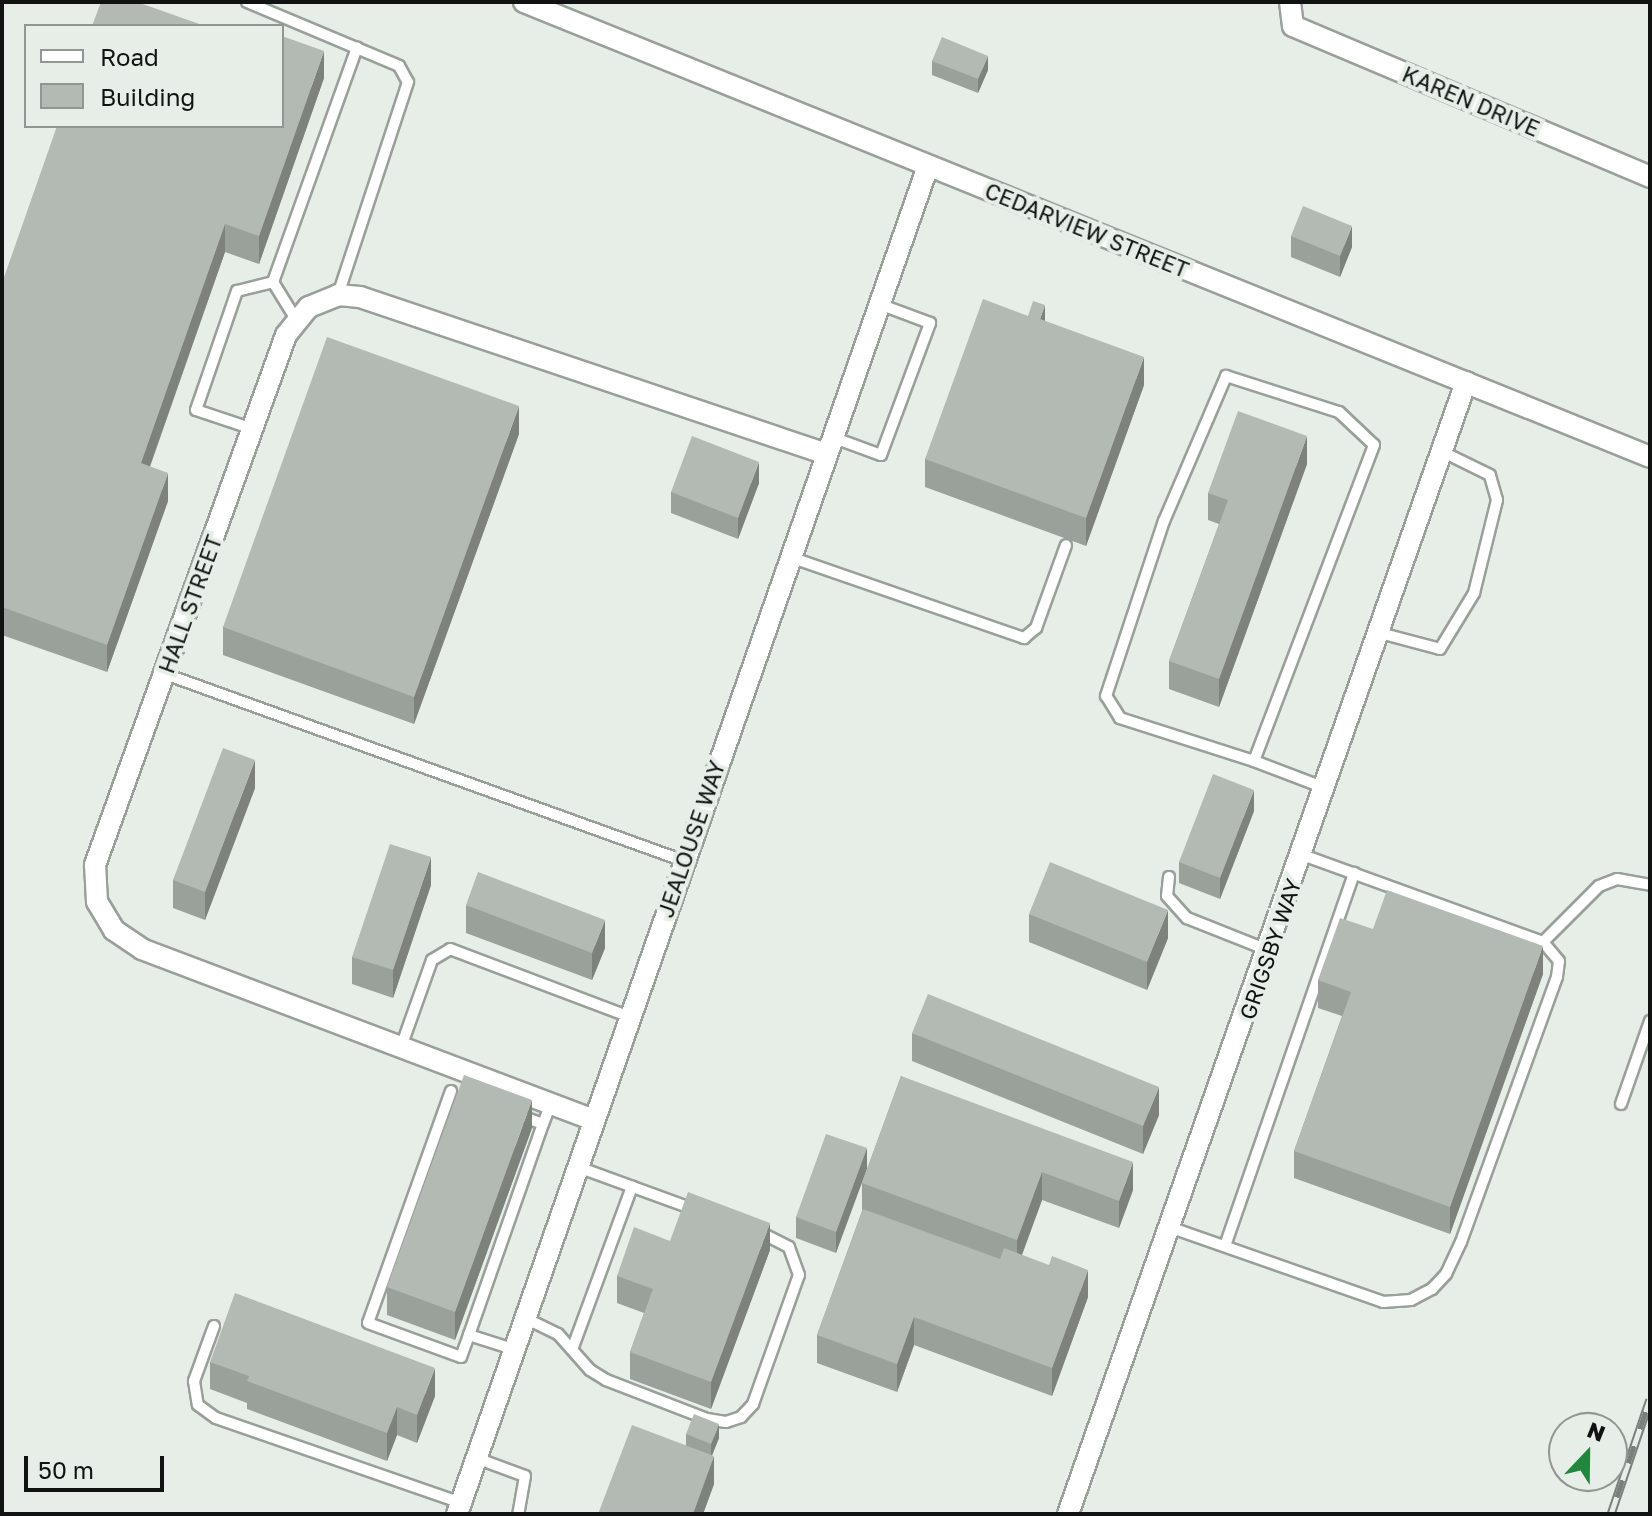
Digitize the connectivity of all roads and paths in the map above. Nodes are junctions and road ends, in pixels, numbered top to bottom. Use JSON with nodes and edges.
{"nodes":[{"id":1,"x":247,"y":2,"type":"edge"},
{"id":2,"x":524,"y":2,"type":"edge"},
{"id":3,"x":1290,"y":2,"type":"edge"},
{"id":4,"x":357,"y":48,"type":"junction"},
{"id":5,"x":928,"y":166,"type":"junction"},
{"id":6,"x":1650,"y":177,"type":"edge"},
{"id":7,"x":273,"y":282,"type":"junction"},
{"id":8,"x":338,"y":295,"type":"junction"},
{"id":9,"x":878,"y":304,"type":"junction"},
{"id":10,"x":297,"y":321,"type":"junction"},
{"id":11,"x":1466,"y":382,"type":"junction"},
{"id":12,"x":253,"y":429,"type":"junction"},
{"id":13,"x":827,"y":445,"type":"junction"},
{"id":14,"x":1443,"y":452,"type":"junction"},
{"id":15,"x":1650,"y":457,"type":"edge"},
{"id":16,"x":1066,"y":545,"type":"dead end"},
{"id":17,"x":788,"y":556,"type":"junction"},
{"id":18,"x":1380,"y":633,"type":"junction"},
{"id":19,"x":165,"y":674,"type":"junction"},
{"id":20,"x":1254,"y":761,"type":"junction"},
{"id":21,"x":1327,"y":789,"type":"junction"},
{"id":22,"x":1303,"y":855,"type":"junction"},
{"id":23,"x":684,"y":861,"type":"junction"},
{"id":24,"x":1354,"y":873,"type":"junction"},
{"id":25,"x":1169,"y":877,"type":"dead end"},
{"id":26,"x":1650,"y":885,"type":"edge"},
{"id":27,"x":1543,"y":942,"type":"junction"},
{"id":28,"x":1270,"y":951,"type":"junction"},
{"id":29,"x":630,"y":1017,"type":"junction"},
{"id":30,"x":1650,"y":1021,"type":"edge"},
{"id":31,"x":401,"y":1047,"type":"junction"},
{"id":32,"x":459,"y":1069,"type":"junction"},
{"id":33,"x":451,"y":1091,"type":"junction"},
{"id":34,"x":464,"y":1096,"type":"edge"},
{"id":35,"x":551,"y":1103,"type":"junction"},
{"id":36,"x":1621,"y":1104,"type":"dead end"},
{"id":37,"x":504,"y":1110,"type":"edge"},
{"id":38,"x":594,"y":1120,"type":"junction"},
{"id":39,"x":543,"y":1124,"type":"junction"},
{"id":40,"x":578,"y":1167,"type":"junction"},
{"id":41,"x":632,"y":1187,"type":"junction"},
{"id":42,"x":707,"y":1214,"type":"edge"},
{"id":43,"x":737,"y":1224,"type":"edge"},
{"id":44,"x":1172,"y":1228,"type":"junction"},
{"id":45,"x":1225,"y":1246,"type":"junction"},
{"id":46,"x":525,"y":1318,"type":"junction"},
{"id":47,"x":214,"y":1326,"type":"dead end"},
{"id":48,"x":469,"y":1335,"type":"junction"},
{"id":49,"x":573,"y":1347,"type":"junction"},
{"id":50,"x":513,"y":1349,"type":"junction"},
{"id":51,"x":476,"y":1458,"type":"junction"},
{"id":52,"x":459,"y":1509,"type":"edge"},
{"id":53,"x":518,"y":1514,"type":"edge"},
{"id":54,"x":1068,"y":1514,"type":"edge"}],
"edges":[{"from":1,"to":4,"type":"lane"},
{"from":2,"to":5,"type":"street","name":"CEDARVIEW STREET"},
{"from":3,"to":6,"type":"street","name":"KAREN DRIVE"},
{"from":4,"to":7,"type":"lane"},
{"from":4,"to":8,"type":"lane"},
{"from":5,"to":9,"type":"street","name":"JEALOUSE WAY"},
{"from":5,"to":11,"type":"street","name":"CEDARVIEW STREET"},
{"from":7,"to":10,"type":"lane"},
{"from":7,"to":12,"type":"lane"},
{"from":8,"to":10,"type":"street","name":"HALL STREET"},
{"from":8,"to":13,"type":"street"},
{"from":9,"to":13,"type":"street","name":"JEALOUSE WAY"},
{"from":9,"to":13,"type":"lane"},
{"from":10,"to":12,"type":"street","name":"HALL STREET"},
{"from":11,"to":14,"type":"street","name":"GRIGSBY WAY"},
{"from":11,"to":15,"type":"street","name":"CEDARVIEW STREET"},
{"from":12,"to":19,"type":"street","name":"HALL STREET"},
{"from":13,"to":17,"type":"street","name":"JEALOUSE WAY"},
{"from":14,"to":18,"type":"street","name":"GRIGSBY WAY"},
{"from":14,"to":18,"type":"lane"},
{"from":16,"to":17,"type":"lane"},
{"from":17,"to":23,"type":"street","name":"JEALOUSE WAY"},
{"from":18,"to":21,"type":"street","name":"GRIGSBY WAY"},
{"from":19,"to":23,"type":"lane"},
{"from":19,"to":31,"type":"street","name":"HALL STREET"},
{"from":20,"to":20,"type":"lane"},
{"from":20,"to":21,"type":"lane"},
{"from":21,"to":22,"type":"street","name":"GRIGSBY WAY"},
{"from":22,"to":24,"type":"lane"},
{"from":22,"to":28,"type":"street","name":"GRIGSBY WAY"},
{"from":23,"to":29,"type":"street","name":"JEALOUSE WAY"},
{"from":24,"to":27,"type":"lane"},
{"from":24,"to":45,"type":"lane"},
{"from":25,"to":28,"type":"lane"},
{"from":26,"to":27,"type":"lane"},
{"from":27,"to":45,"type":"lane"},
{"from":28,"to":44,"type":"street","name":"GRIGSBY WAY"},
{"from":29,"to":31,"type":"lane"},
{"from":29,"to":38,"type":"street","name":"JEALOUSE WAY"},
{"from":30,"to":36,"type":"lane"},
{"from":31,"to":32,"type":"street","name":"HALL STREET"},
{"from":32,"to":33,"type":"lane"},
{"from":32,"to":35,"type":"street","name":"HALL STREET"},
{"from":33,"to":34,"type":"lane"},
{"from":33,"to":48,"type":"lane"},
{"from":35,"to":38,"type":"street","name":"HALL STREET"},
{"from":35,"to":39,"type":"lane"},
{"from":37,"to":39,"type":"lane"},
{"from":38,"to":40,"type":"street","name":"JEALOUSE WAY"},
{"from":39,"to":48,"type":"lane"},
{"from":40,"to":41,"type":"lane"},
{"from":40,"to":46,"type":"street","name":"JEALOUSE WAY"},
{"from":41,"to":42,"type":"lane"},
{"from":41,"to":49,"type":"lane"},
{"from":43,"to":49,"type":"lane"},
{"from":44,"to":45,"type":"lane"},
{"from":44,"to":54,"type":"street","name":"GRIGSBY WAY"},
{"from":46,"to":49,"type":"lane"},
{"from":46,"to":50,"type":"street","name":"JEALOUSE WAY"},
{"from":47,"to":52,"type":"lane"},
{"from":48,"to":50,"type":"lane"},
{"from":50,"to":51,"type":"street","name":"JEALOUSE WAY"},
{"from":51,"to":52,"type":"street","name":"JEALOUSE WAY"},
{"from":51,"to":53,"type":"lane"}]}
